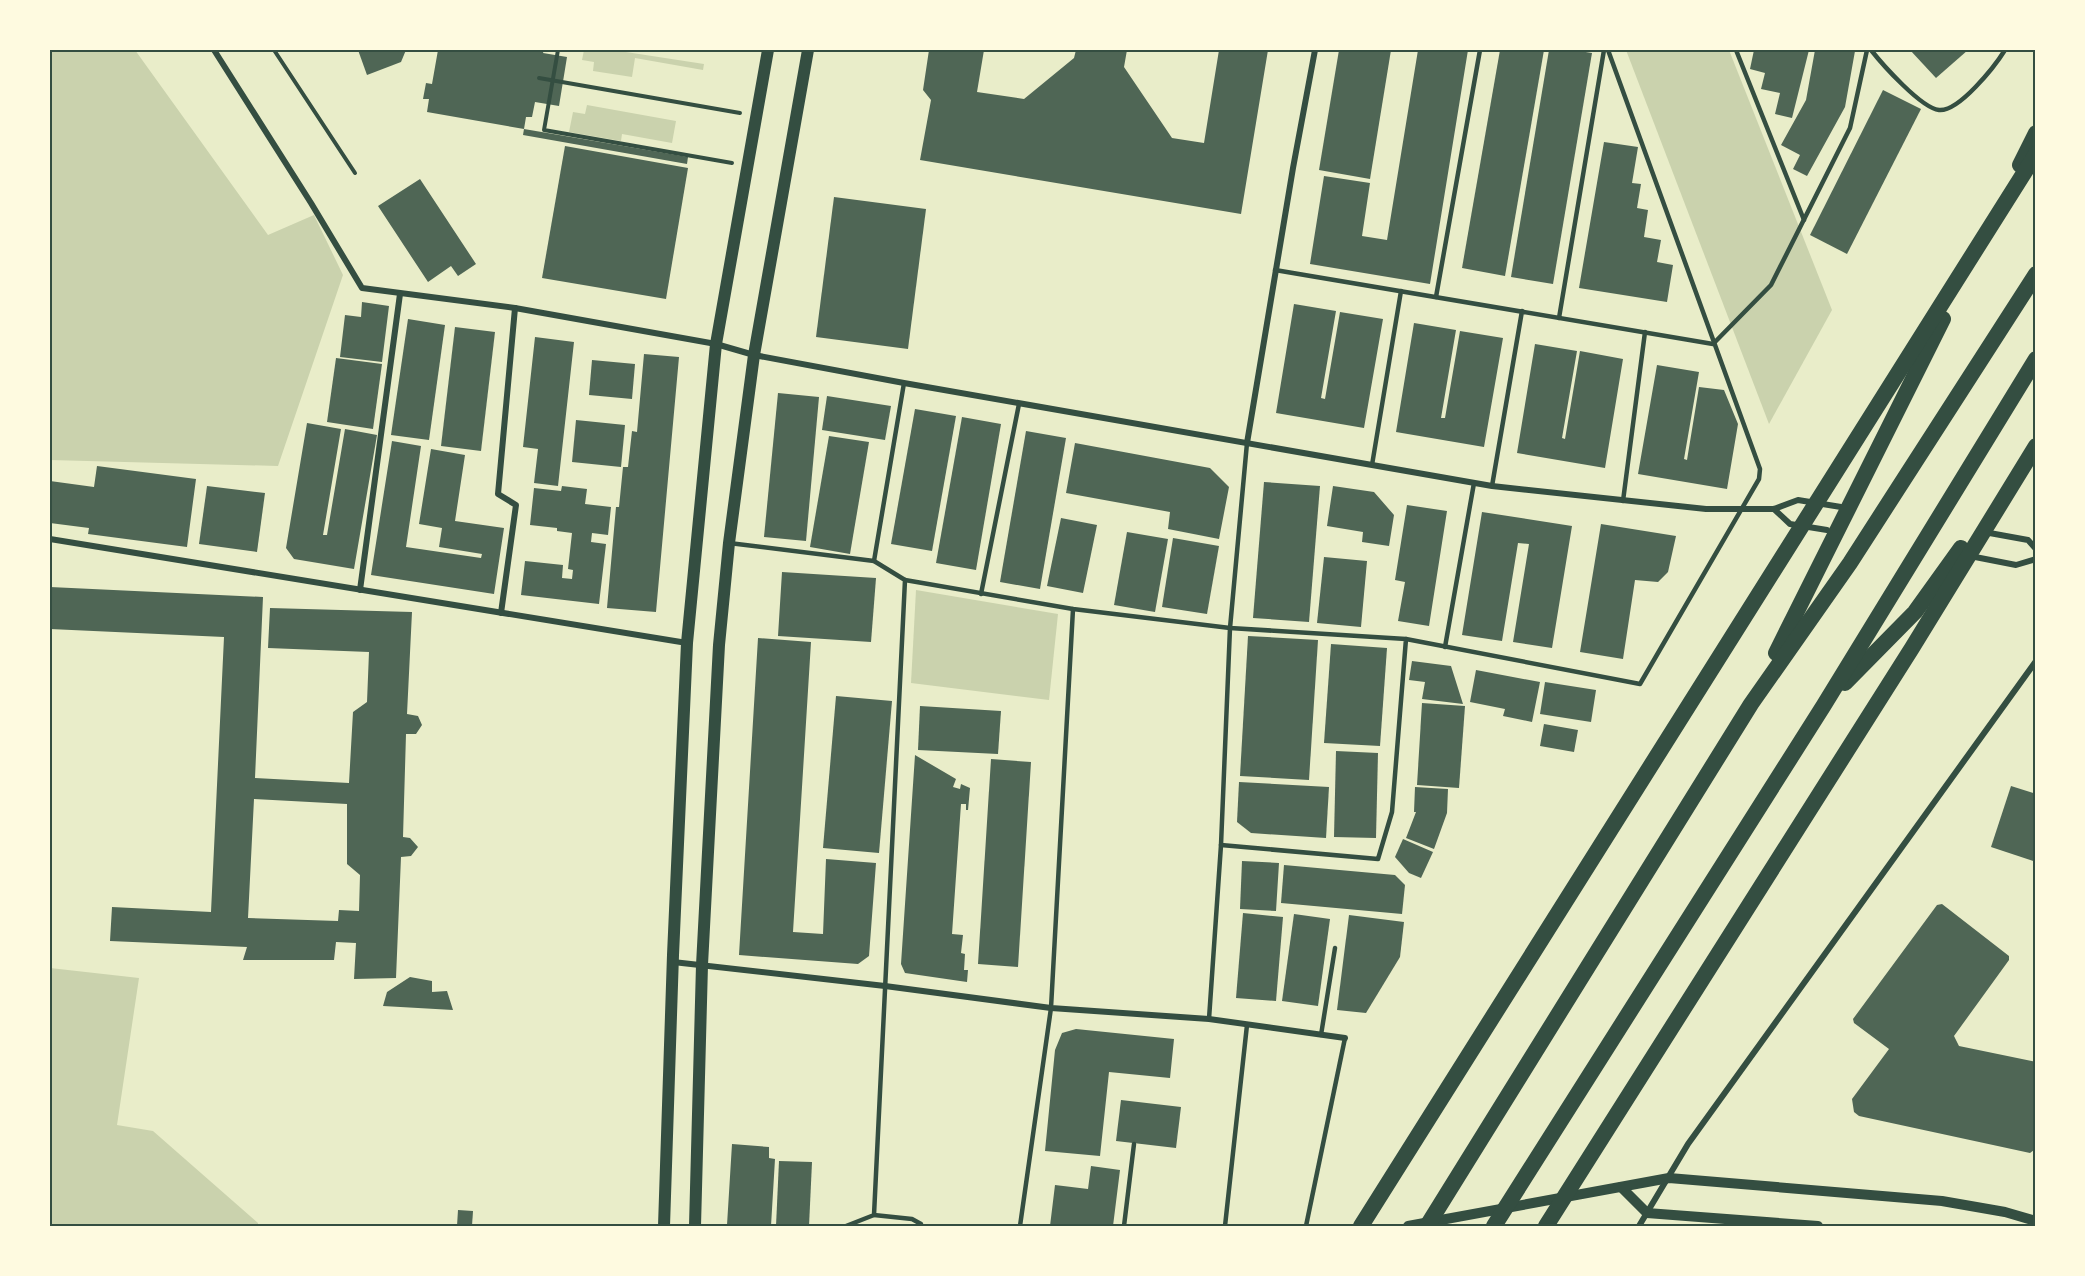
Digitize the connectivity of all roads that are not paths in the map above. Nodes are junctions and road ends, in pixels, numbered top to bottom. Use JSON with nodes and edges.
{"nodes":[{"id":1,"x":214,"y":50,"type":"edge"},
{"id":2,"x":768,"y":50,"type":"edge"},
{"id":3,"x":808,"y":50,"type":"edge"},
{"id":4,"x":1315,"y":50,"type":"edge"},
{"id":5,"x":1480,"y":50,"type":"edge"},
{"id":6,"x":1606,"y":50,"type":"edge"},
{"id":7,"x":1736,"y":50,"type":"edge"},
{"id":8,"x":1869,"y":50,"type":"edge"},
{"id":9,"x":2005,"y":50,"type":"edge"},
{"id":10,"x":2036,"y":133,"type":"edge"},
{"id":11,"x":2036,"y":154,"type":"edge"},
{"id":12,"x":1804,"y":220,"type":"junction"},
{"id":13,"x":1275,"y":270,"type":"junction"},
{"id":14,"x":2036,"y":274,"type":"edge"},
{"id":15,"x":1401,"y":291,"type":"junction"},
{"id":16,"x":400,"y":294,"type":"junction"},
{"id":17,"x":1436,"y":297,"type":"junction"},
{"id":18,"x":515,"y":308,"type":"junction"},
{"id":19,"x":1522,"y":312,"type":"junction"},
{"id":20,"x":1559,"y":318,"type":"junction"},
{"id":21,"x":1644,"y":332,"type":"junction"},
{"id":22,"x":716,"y":344,"type":"junction"},
{"id":23,"x":1713,"y":344,"type":"junction"},
{"id":24,"x":754,"y":355,"type":"junction"},
{"id":25,"x":2036,"y":359,"type":"edge"},
{"id":26,"x":904,"y":383,"type":"junction"},
{"id":27,"x":1019,"y":404,"type":"junction"},
{"id":28,"x":1246,"y":443,"type":"junction"},
{"id":29,"x":2036,"y":447,"type":"edge"},
{"id":30,"x":1372,"y":465,"type":"junction"},
{"id":31,"x":1474,"y":483,"type":"junction"},
{"id":32,"x":1492,"y":486,"type":"junction"},
{"id":33,"x":1623,"y":501,"type":"junction"},
{"id":34,"x":1841,"y":507,"type":"dead end"},
{"id":35,"x":1743,"y":509,"type":"junction"},
{"id":36,"x":1774,"y":509,"type":"junction"},
{"id":37,"x":1827,"y":530,"type":"dead end"},
{"id":38,"x":1979,"y":531,"type":"dead end"},
{"id":39,"x":50,"y":539,"type":"edge"},
{"id":40,"x":729,"y":543,"type":"junction"},
{"id":41,"x":2036,"y":549,"type":"edge"},
{"id":42,"x":1964,"y":555,"type":"dead end"},
{"id":43,"x":2036,"y":559,"type":"edge"},
{"id":44,"x":874,"y":561,"type":"junction"},
{"id":45,"x":904,"y":580,"type":"junction"},
{"id":46,"x":360,"y":590,"type":"junction"},
{"id":47,"x":981,"y":594,"type":"junction"},
{"id":48,"x":1073,"y":609,"type":"junction"},
{"id":49,"x":501,"y":613,"type":"junction"},
{"id":50,"x":1230,"y":628,"type":"junction"},
{"id":51,"x":1406,"y":639,"type":"junction"},
{"id":52,"x":687,"y":643,"type":"junction"},
{"id":53,"x":1445,"y":647,"type":"junction"},
{"id":54,"x":2036,"y":661,"type":"edge"},
{"id":55,"x":1751,"y":704,"type":"junction"},
{"id":56,"x":1824,"y":705,"type":"junction"},
{"id":57,"x":1221,"y":845,"type":"junction"},
{"id":58,"x":1335,"y":948,"type":"dead end"},
{"id":59,"x":672,"y":962,"type":"junction"},
{"id":60,"x":702,"y":965,"type":"junction"},
{"id":61,"x":885,"y":986,"type":"junction"},
{"id":62,"x":1051,"y":1008,"type":"junction"},
{"id":63,"x":1209,"y":1019,"type":"junction"},
{"id":64,"x":1247,"y":1025,"type":"junction"},
{"id":65,"x":1321,"y":1035,"type":"junction"},
{"id":66,"x":1346,"y":1038,"type":"joint"},
{"id":67,"x":1134,"y":1143,"type":"dead end"},
{"id":68,"x":1668,"y":1178,"type":"junction"},
{"id":69,"x":1621,"y":1187,"type":"junction"},
{"id":70,"x":1647,"y":1213,"type":"junction"},
{"id":71,"x":874,"y":1215,"type":"junction"},
{"id":72,"x":2036,"y":1221,"type":"edge"},
{"id":73,"x":664,"y":1227,"type":"edge"},
{"id":74,"x":695,"y":1227,"type":"edge"},
{"id":75,"x":846,"y":1227,"type":"edge"},
{"id":76,"x":921,"y":1227,"type":"edge"},
{"id":77,"x":1020,"y":1227,"type":"edge"},
{"id":78,"x":1124,"y":1227,"type":"edge"},
{"id":79,"x":1225,"y":1227,"type":"edge"},
{"id":80,"x":1306,"y":1227,"type":"edge"},
{"id":81,"x":1361,"y":1227,"type":"edge"},
{"id":82,"x":1408,"y":1227,"type":"edge"},
{"id":83,"x":1427,"y":1227,"type":"edge"},
{"id":84,"x":1494,"y":1227,"type":"edge"},
{"id":85,"x":1546,"y":1227,"type":"edge"},
{"id":86,"x":1638,"y":1227,"type":"edge"},
{"id":87,"x":1818,"y":1227,"type":"edge"}],
"edges":[{"from":1,"to":16,"type":"street"},
{"from":2,"to":22,"type":"main road"},
{"from":3,"to":24,"type":"main road"},
{"from":4,"to":13,"type":"street"},
{"from":5,"to":17,"type":"lane"},
{"from":6,"to":20,"type":"lane"},
{"from":6,"to":23,"type":"lane"},
{"from":7,"to":12,"type":"lane"},
{"from":8,"to":9,"type":"lane"},
{"from":8,"to":12,"type":"lane"},
{"from":10,"to":55,"type":"highway"},
{"from":11,"to":81,"type":"highway"},
{"from":12,"to":23,"type":"lane"},
{"from":13,"to":15,"type":"lane"},
{"from":13,"to":28,"type":"street"},
{"from":14,"to":55,"type":"highway"},
{"from":15,"to":17,"type":"lane"},
{"from":15,"to":30,"type":"lane"},
{"from":16,"to":18,"type":"street"},
{"from":16,"to":46,"type":"street"},
{"from":17,"to":19,"type":"lane"},
{"from":18,"to":22,"type":"street"},
{"from":18,"to":49,"type":"street"},
{"from":19,"to":20,"type":"lane"},
{"from":19,"to":32,"type":"lane"},
{"from":20,"to":21,"type":"lane"},
{"from":21,"to":23,"type":"lane"},
{"from":21,"to":33,"type":"lane"},
{"from":22,"to":24,"type":"street"},
{"from":22,"to":52,"type":"main road"},
{"from":23,"to":35,"type":"lane"},
{"from":24,"to":26,"type":"street"},
{"from":24,"to":40,"type":"main road"},
{"from":25,"to":56,"type":"highway"},
{"from":26,"to":27,"type":"street"},
{"from":26,"to":44,"type":"lane"},
{"from":27,"to":28,"type":"street"},
{"from":27,"to":47,"type":"lane"},
{"from":28,"to":30,"type":"street"},
{"from":28,"to":50,"type":"lane"},
{"from":29,"to":56,"type":"highway"},
{"from":29,"to":85,"type":"highway"},
{"from":30,"to":31,"type":"street"},
{"from":31,"to":32,"type":"street"},
{"from":31,"to":53,"type":"lane"},
{"from":32,"to":33,"type":"street"},
{"from":33,"to":35,"type":"street"},
{"from":34,"to":36,"type":"street"},
{"from":35,"to":36,"type":"street"},
{"from":35,"to":53,"type":"lane"},
{"from":36,"to":37,"type":"street"},
{"from":38,"to":41,"type":"street"},
{"from":39,"to":46,"type":"street"},
{"from":40,"to":44,"type":"lane"},
{"from":40,"to":60,"type":"main road"},
{"from":42,"to":43,"type":"street"},
{"from":44,"to":45,"type":"lane"},
{"from":45,"to":47,"type":"lane"},
{"from":45,"to":61,"type":"lane"},
{"from":46,"to":49,"type":"street"},
{"from":47,"to":48,"type":"lane"},
{"from":48,"to":50,"type":"lane"},
{"from":48,"to":62,"type":"lane"},
{"from":49,"to":52,"type":"street"},
{"from":50,"to":51,"type":"lane"},
{"from":50,"to":57,"type":"lane"},
{"from":51,"to":53,"type":"lane"},
{"from":51,"to":57,"type":"lane"},
{"from":52,"to":59,"type":"main road"},
{"from":54,"to":68,"type":"street"},
{"from":55,"to":83,"type":"highway"},
{"from":56,"to":84,"type":"highway"},
{"from":57,"to":63,"type":"lane"},
{"from":58,"to":65,"type":"lane"},
{"from":59,"to":60,"type":"street"},
{"from":59,"to":73,"type":"main road"},
{"from":60,"to":61,"type":"street"},
{"from":60,"to":74,"type":"main road"},
{"from":61,"to":62,"type":"street"},
{"from":61,"to":71,"type":"lane"},
{"from":62,"to":63,"type":"street"},
{"from":62,"to":77,"type":"lane"},
{"from":63,"to":64,"type":"street"},
{"from":64,"to":65,"type":"street"},
{"from":64,"to":79,"type":"lane"},
{"from":65,"to":66,"type":"street"},
{"from":66,"to":80,"type":"lane"},
{"from":67,"to":78,"type":"lane"},
{"from":68,"to":69,"type":"street"},
{"from":68,"to":70,"type":"street"},
{"from":68,"to":72,"type":"street"},
{"from":69,"to":70,"type":"street"},
{"from":69,"to":82,"type":"street"},
{"from":70,"to":86,"type":"street"},
{"from":70,"to":87,"type":"street"},
{"from":71,"to":75,"type":"lane"},
{"from":71,"to":76,"type":"lane"}]}
